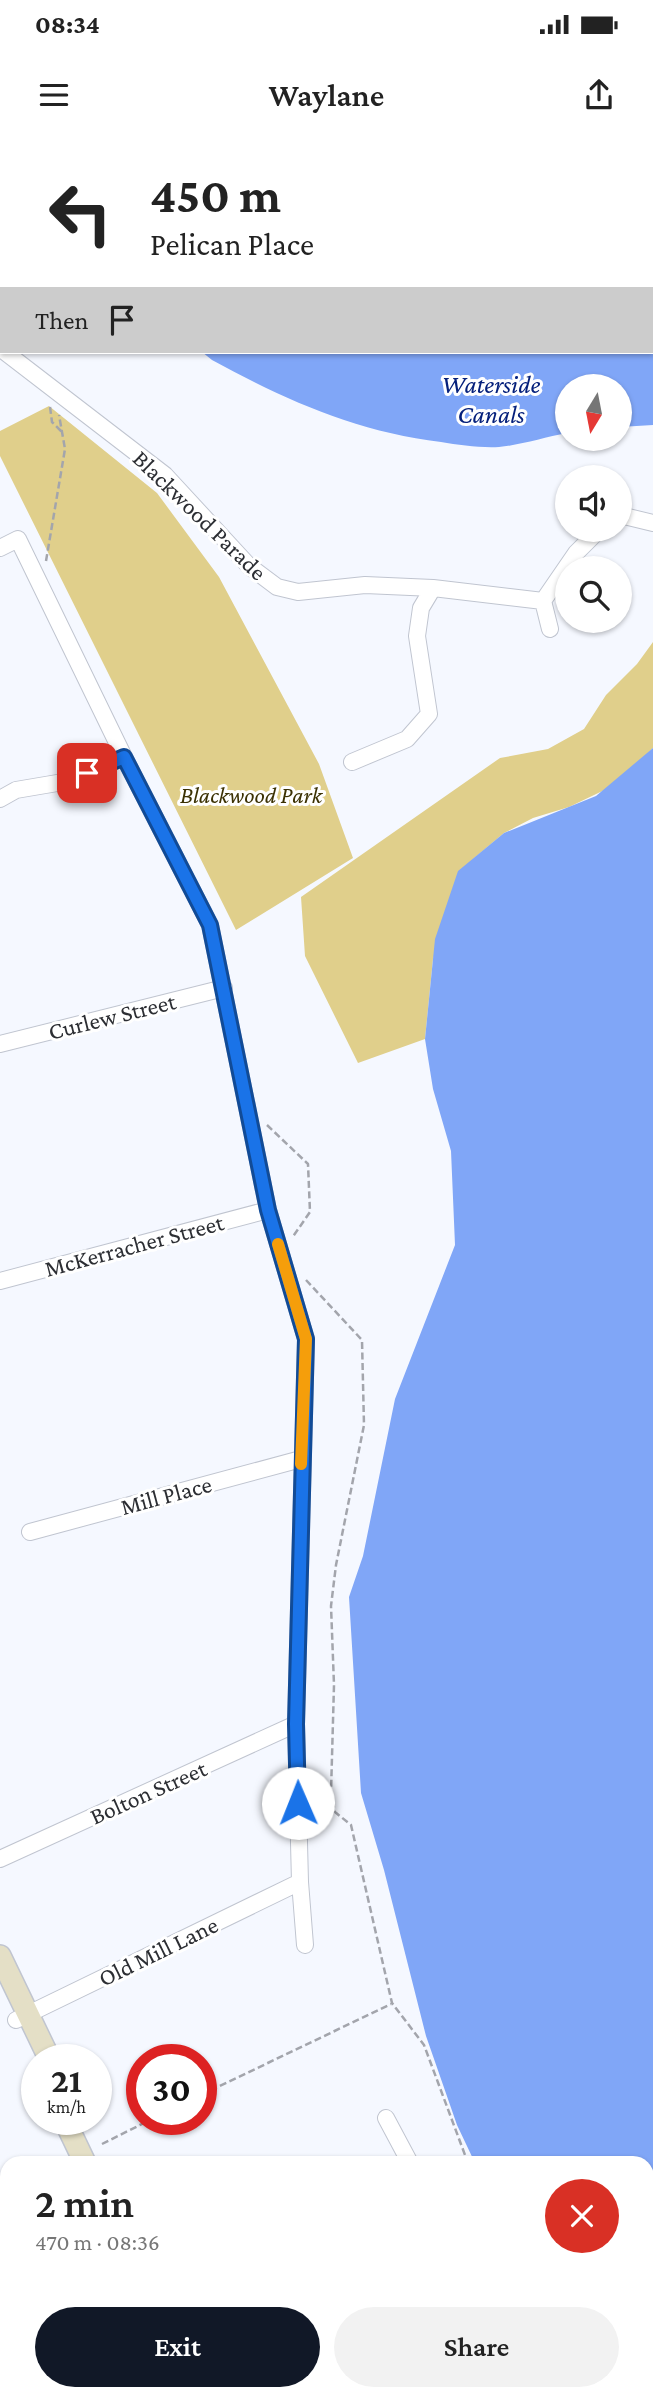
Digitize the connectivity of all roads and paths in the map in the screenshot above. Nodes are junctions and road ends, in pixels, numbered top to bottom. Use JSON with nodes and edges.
{"nodes":[{"id":1,"x":7,"y":354,"type":"edge"},
{"id":2,"x":54,"y":388,"type":"junction"},
{"id":3,"x":632,"y":517,"type":"edge"},
{"id":4,"x":653,"y":523,"type":"edge"},
{"id":5,"x":586,"y":542,"type":"edge"},
{"id":6,"x":0,"y":548,"type":"edge"},
{"id":7,"x":46,"y":561,"type":"dead end"},
{"id":8,"x":433,"y":588,"type":"junction"},
{"id":9,"x":543,"y":601,"type":"junction"},
{"id":10,"x":550,"y":629,"type":"dead end"},
{"id":11,"x":124,"y":757,"type":"junction"},
{"id":12,"x":352,"y":762,"type":"dead end"},
{"id":13,"x":0,"y":799,"type":"edge"},
{"id":14,"x":224,"y":988,"type":"junction"},
{"id":15,"x":0,"y":1044,"type":"edge"},
{"id":16,"x":268,"y":1210,"type":"junction"},
{"id":17,"x":0,"y":1281,"type":"edge"},
{"id":18,"x":301,"y":1459,"type":"junction"},
{"id":19,"x":30,"y":1532,"type":"dead end"},
{"id":20,"x":296,"y":1724,"type":"junction"},
{"id":21,"x":0,"y":1859,"type":"edge"},
{"id":22,"x":300,"y":1882,"type":"junction"},
{"id":23,"x":305,"y":1945,"type":"dead end"},
{"id":24,"x":0,"y":1956,"type":"edge"},
{"id":25,"x":0,"y":1987,"type":"edge"},
{"id":26,"x":392,"y":2003,"type":"dead end"},
{"id":27,"x":22,"y":2017,"type":"junction"},
{"id":28,"x":31,"y":2044,"type":"edge"},
{"id":29,"x":40,"y":2044,"type":"edge"},
{"id":30,"x":217,"y":2087,"type":"edge"},
{"id":31,"x":386,"y":2118,"type":"dead end"},
{"id":32,"x":75,"y":2135,"type":"edge"},
{"id":33,"x":84,"y":2135,"type":"edge"},
{"id":34,"x":128,"y":2135,"type":"edge"},
{"id":35,"x":90,"y":2156,"type":"edge"},
{"id":36,"x":91,"y":2156,"type":"edge"},
{"id":37,"x":96,"y":2156,"type":"edge"},
{"id":38,"x":406,"y":2156,"type":"edge"}],
"edges":[{"from":1,"to":2,"type":"street","name":"Blackwood Parade"},
{"from":2,"to":7,"type":"path"},
{"from":2,"to":8,"type":"street","name":"Blackwood Parade"},
{"from":3,"to":4,"type":"street"},
{"from":5,"to":9,"type":"street"},
{"from":6,"to":11,"type":"street"},
{"from":8,"to":9,"type":"street","name":"Blackwood Parade"},
{"from":8,"to":12,"type":"street"},
{"from":9,"to":10,"type":"street"},
{"from":11,"to":13,"type":"street"},
{"from":11,"to":14,"type":"street"},
{"from":14,"to":15,"type":"street","name":"Curlew Street"},
{"from":14,"to":16,"type":"street"},
{"from":16,"to":17,"type":"street","name":"McKerracher Street"},
{"from":16,"to":18,"type":"street"},
{"from":18,"to":19,"type":"street","name":"Mill Place"},
{"from":18,"to":20,"type":"street"},
{"from":20,"to":21,"type":"street","name":"Bolton Street"},
{"from":20,"to":22,"type":"street"},
{"from":22,"to":23,"type":"street"},
{"from":22,"to":27,"type":"street","name":"Old Mill Lane"},
{"from":24,"to":27,"type":"street"},
{"from":25,"to":27,"type":"street"},
{"from":26,"to":30,"type":"path"},
{"from":27,"to":28,"type":"street"},
{"from":27,"to":29,"type":"street"},
{"from":31,"to":38,"type":"street"},
{"from":32,"to":35,"type":"street"},
{"from":33,"to":36,"type":"street"},
{"from":34,"to":37,"type":"path"}]}
